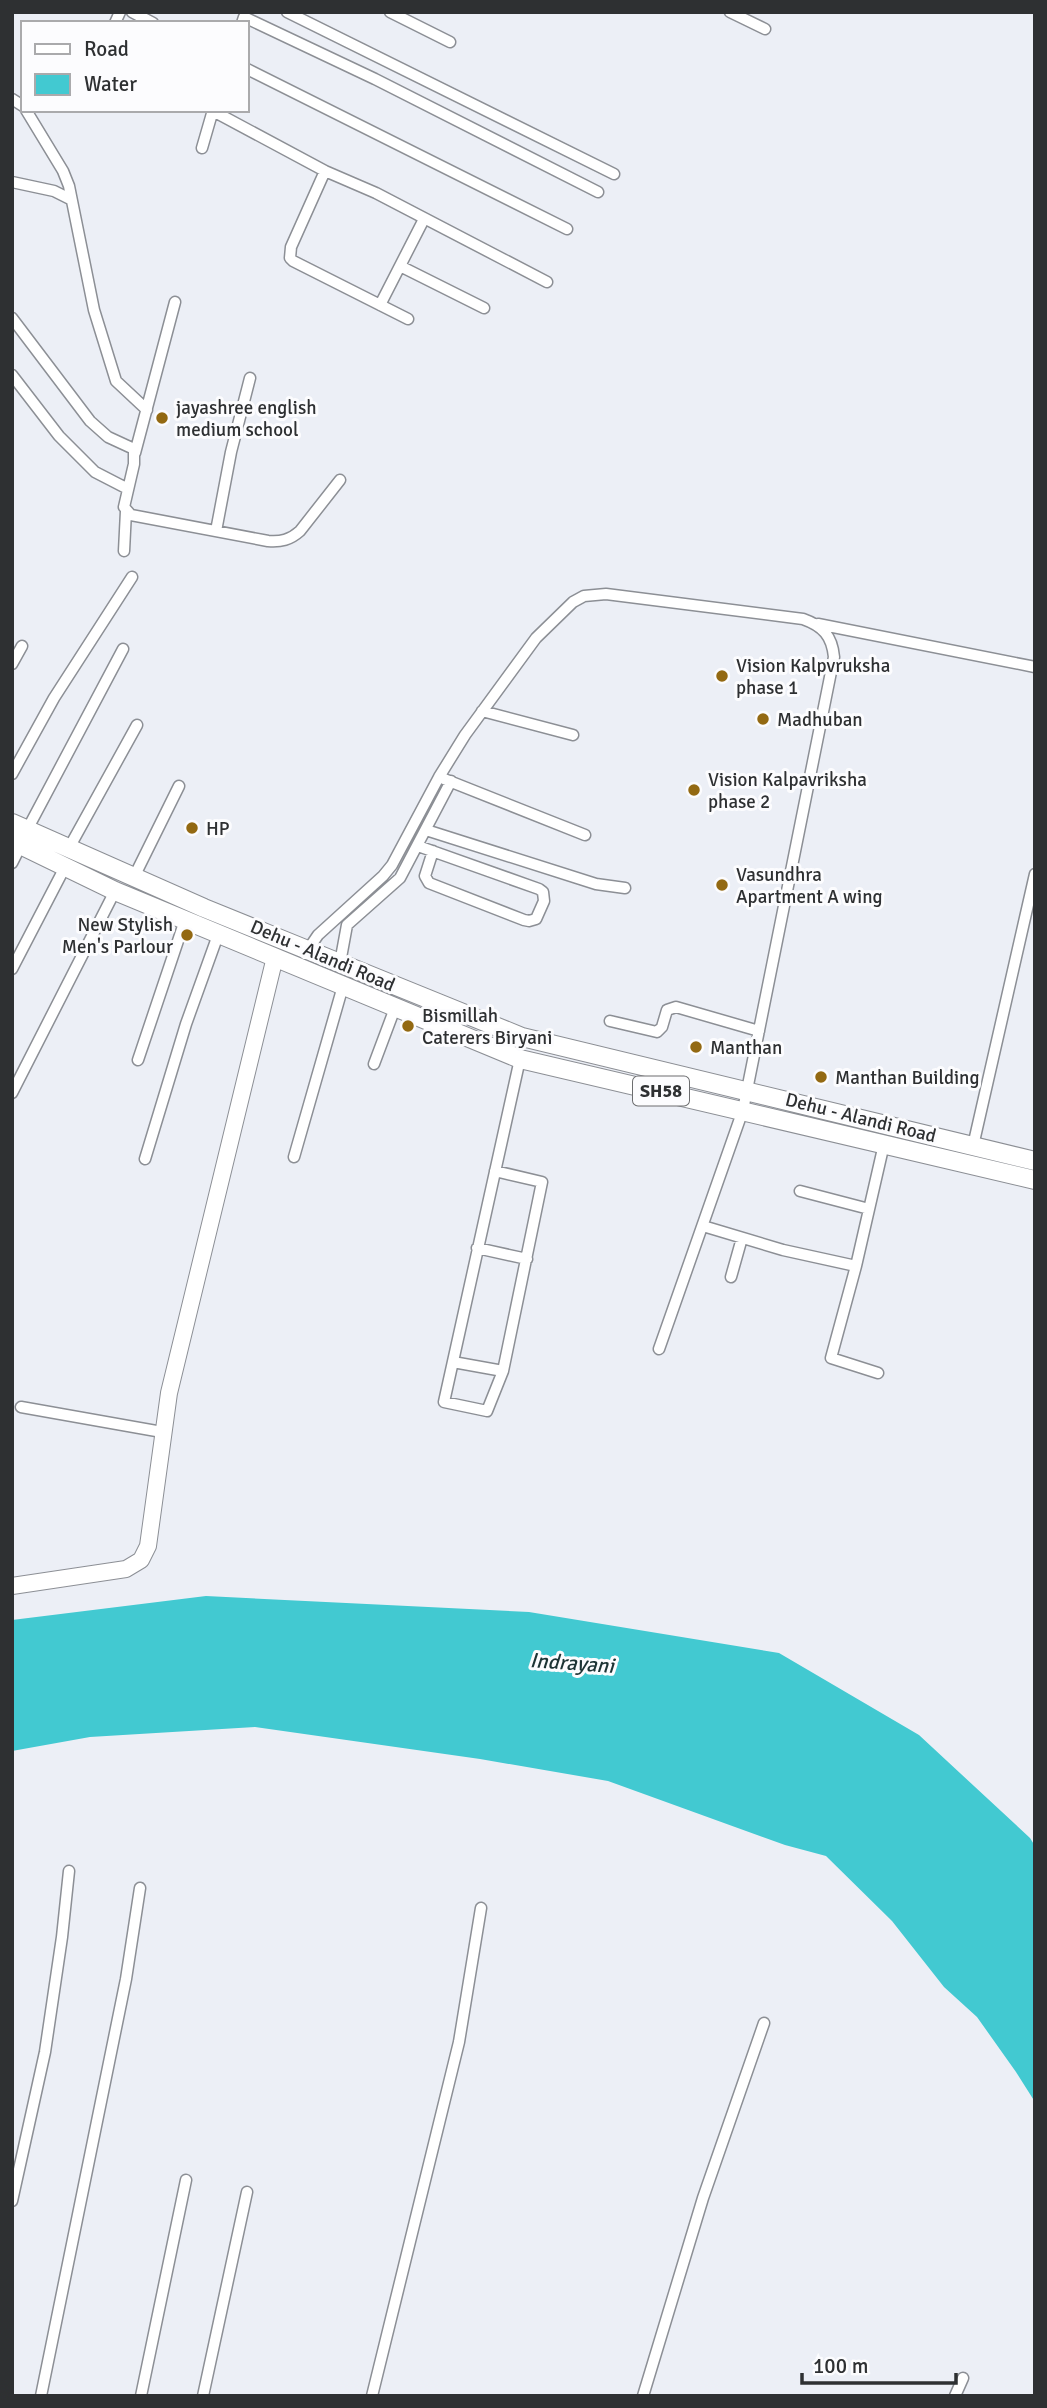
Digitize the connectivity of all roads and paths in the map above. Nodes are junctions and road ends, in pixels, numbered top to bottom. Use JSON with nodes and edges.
{"nodes":[{"id":1,"x":132,"y":12,"type":"edge"},
{"id":2,"x":287,"y":12,"type":"edge"},
{"id":3,"x":390,"y":12,"type":"edge"},
{"id":4,"x":730,"y":12,"type":"edge"},
{"id":5,"x":149,"y":21,"type":"edge"},
{"id":6,"x":243,"y":21,"type":"edge"},
{"id":7,"x":765,"y":29,"type":"dead end"},
{"id":8,"x":450,"y":42,"type":"dead end"},
{"id":9,"x":248,"y":70,"type":"edge"},
{"id":10,"x":27,"y":112,"type":"edge"},
{"id":11,"x":212,"y":112,"type":"edge"},
{"id":12,"x":217,"y":112,"type":"edge"},
{"id":13,"x":202,"y":148,"type":"dead end"},
{"id":14,"x":325,"y":171,"type":"junction"},
{"id":15,"x":614,"y":174,"type":"dead end"},
{"id":16,"x":12,"y":181,"type":"edge"},
{"id":17,"x":598,"y":192,"type":"dead end"},
{"id":18,"x":70,"y":199,"type":"junction"},
{"id":19,"x":424,"y":219,"type":"junction"},
{"id":20,"x":566,"y":229,"type":"dead end"},
{"id":21,"x":400,"y":266,"type":"junction"},
{"id":22,"x":547,"y":282,"type":"dead end"},
{"id":23,"x":175,"y":302,"type":"dead end"},
{"id":24,"x":380,"y":305,"type":"junction"},
{"id":25,"x":484,"y":308,"type":"dead end"},
{"id":26,"x":12,"y":318,"type":"edge"},
{"id":27,"x":408,"y":319,"type":"dead end"},
{"id":28,"x":12,"y":375,"type":"edge"},
{"id":29,"x":250,"y":378,"type":"dead end"},
{"id":30,"x":147,"y":410,"type":"junction"},
{"id":31,"x":135,"y":453,"type":"junction"},
{"id":32,"x":340,"y":480,"type":"dead end"},
{"id":33,"x":128,"y":489,"type":"junction"},
{"id":34,"x":126,"y":510,"type":"junction"},
{"id":35,"x":216,"y":531,"type":"junction"},
{"id":36,"x":124,"y":551,"type":"dead end"},
{"id":37,"x":132,"y":577,"type":"dead end"},
{"id":38,"x":816,"y":624,"type":"junction"},
{"id":39,"x":123,"y":649,"type":"dead end"},
{"id":40,"x":18,"y":650,"type":"edge"},
{"id":41,"x":12,"y":664,"type":"edge"},
{"id":42,"x":1035,"y":667,"type":"edge"},
{"id":43,"x":482,"y":711,"type":"junction"},
{"id":44,"x":137,"y":726,"type":"dead end"},
{"id":45,"x":573,"y":735,"type":"dead end"},
{"id":46,"x":12,"y":774,"type":"edge"},
{"id":47,"x":439,"y":777,"type":"junction"},
{"id":48,"x":451,"y":781,"type":"junction"},
{"id":49,"x":179,"y":786,"type":"dead end"},
{"id":50,"x":426,"y":830,"type":"junction"},
{"id":51,"x":18,"y":835,"type":"edge"},
{"id":52,"x":585,"y":835,"type":"dead end"},
{"id":53,"x":418,"y":846,"type":"junction"},
{"id":54,"x":69,"y":848,"type":"junction"},
{"id":55,"x":433,"y":852,"type":"junction"},
{"id":56,"x":12,"y":863,"type":"edge"},
{"id":57,"x":65,"y":867,"type":"junction"},
{"id":58,"x":1035,"y":874,"type":"edge"},
{"id":59,"x":134,"y":877,"type":"junction"},
{"id":60,"x":625,"y":888,"type":"dead end"},
{"id":61,"x":114,"y":891,"type":"junction"},
{"id":62,"x":184,"y":920,"type":"junction"},
{"id":63,"x":218,"y":935,"type":"junction"},
{"id":64,"x":307,"y":949,"type":"junction"},
{"id":65,"x":275,"y":957,"type":"junction"},
{"id":66,"x":340,"y":963,"type":"junction"},
{"id":67,"x":299,"y":966,"type":"junction"},
{"id":68,"x":12,"y":968,"type":"edge"},
{"id":69,"x":343,"y":986,"type":"junction"},
{"id":70,"x":395,"y":1008,"type":"junction"},
{"id":71,"x":610,"y":1021,"type":"dead end"},
{"id":72,"x":759,"y":1031,"type":"junction"},
{"id":73,"x":520,"y":1059,"type":"junction"},
{"id":74,"x":138,"y":1060,"type":"dead end"},
{"id":75,"x":374,"y":1064,"type":"dead end"},
{"id":76,"x":12,"y":1093,"type":"edge"},
{"id":77,"x":745,"y":1101,"type":"junction"},
{"id":78,"x":884,"y":1144,"type":"junction"},
{"id":79,"x":973,"y":1146,"type":"junction"},
{"id":80,"x":293,"y":1157,"type":"dead end"},
{"id":81,"x":145,"y":1159,"type":"dead end"},
{"id":82,"x":1035,"y":1161,"type":"edge"},
{"id":83,"x":495,"y":1171,"type":"junction"},
{"id":84,"x":1035,"y":1180,"type":"edge"},
{"id":85,"x":800,"y":1191,"type":"dead end"},
{"id":86,"x":869,"y":1209,"type":"junction"},
{"id":87,"x":703,"y":1226,"type":"junction"},
{"id":88,"x":742,"y":1238,"type":"junction"},
{"id":89,"x":477,"y":1248,"type":"junction"},
{"id":90,"x":527,"y":1259,"type":"junction"},
{"id":91,"x":856,"y":1266,"type":"junction"},
{"id":92,"x":731,"y":1277,"type":"dead end"},
{"id":93,"x":659,"y":1349,"type":"dead end"},
{"id":94,"x":453,"y":1362,"type":"junction"},
{"id":95,"x":503,"y":1371,"type":"junction"},
{"id":96,"x":878,"y":1373,"type":"dead end"},
{"id":97,"x":21,"y":1407,"type":"dead end"},
{"id":98,"x":162,"y":1432,"type":"junction"},
{"id":99,"x":12,"y":1586,"type":"edge"},
{"id":100,"x":69,"y":1871,"type":"dead end"},
{"id":101,"x":140,"y":1888,"type":"dead end"},
{"id":102,"x":481,"y":1908,"type":"dead end"},
{"id":103,"x":764,"y":2023,"type":"dead end"},
{"id":104,"x":186,"y":2180,"type":"dead end"},
{"id":105,"x":247,"y":2192,"type":"dead end"},
{"id":106,"x":12,"y":2201,"type":"edge"},
{"id":107,"x":963,"y":2378,"type":"dead end"},
{"id":108,"x":41,"y":2396,"type":"edge"},
{"id":109,"x":141,"y":2396,"type":"edge"},
{"id":110,"x":203,"y":2396,"type":"edge"},
{"id":111,"x":372,"y":2396,"type":"edge"},
{"id":112,"x":643,"y":2396,"type":"edge"},
{"id":113,"x":955,"y":2396,"type":"edge"}],
"edges":[{"from":1,"to":5,"type":"street"},
{"from":2,"to":15,"type":"street"},
{"from":3,"to":8,"type":"street"},
{"from":4,"to":7,"type":"street"},
{"from":6,"to":17,"type":"street"},
{"from":9,"to":20,"type":"street"},
{"from":10,"to":18,"type":"street"},
{"from":11,"to":13,"type":"street"},
{"from":12,"to":14,"type":"street"},
{"from":14,"to":19,"type":"street"},
{"from":14,"to":24,"type":"street"},
{"from":16,"to":18,"type":"street"},
{"from":18,"to":30,"type":"street"},
{"from":19,"to":21,"type":"street"},
{"from":19,"to":22,"type":"street"},
{"from":21,"to":24,"type":"street"},
{"from":21,"to":25,"type":"street"},
{"from":23,"to":30,"type":"street"},
{"from":24,"to":27,"type":"street"},
{"from":26,"to":31,"type":"street"},
{"from":28,"to":33,"type":"street"},
{"from":29,"to":35,"type":"street"},
{"from":30,"to":31,"type":"street"},
{"from":31,"to":33,"type":"street"},
{"from":32,"to":35,"type":"street"},
{"from":33,"to":34,"type":"street"},
{"from":34,"to":35,"type":"street"},
{"from":34,"to":36,"type":"street"},
{"from":37,"to":46,"type":"street"},
{"from":38,"to":42,"type":"street"},
{"from":38,"to":43,"type":"street"},
{"from":38,"to":72,"type":"street"},
{"from":39,"to":51,"type":"street"},
{"from":40,"to":41,"type":"street"},
{"from":43,"to":45,"type":"street"},
{"from":43,"to":47,"type":"street"},
{"from":44,"to":54,"type":"street"},
{"from":47,"to":48,"type":"street"},
{"from":47,"to":64,"type":"street"},
{"from":48,"to":50,"type":"street"},
{"from":48,"to":52,"type":"street"},
{"from":49,"to":59,"type":"street"},
{"from":50,"to":53,"type":"street"},
{"from":50,"to":60,"type":"street"},
{"from":51,"to":54,"type":"main road","name":"Dehu - Alandi Road","number":"SH58"},
{"from":51,"to":56,"type":"street"},
{"from":51,"to":57,"type":"main road","name":"Dehu - Alandi Road","number":"SH58"},
{"from":53,"to":55,"type":"street"},
{"from":53,"to":66,"type":"street"},
{"from":54,"to":59,"type":"main road","name":"Dehu - Alandi Road","number":"SH58"},
{"from":55,"to":55,"type":"street"},
{"from":57,"to":61,"type":"main road","name":"Dehu - Alandi Road","number":"SH58"},
{"from":57,"to":68,"type":"street"},
{"from":58,"to":79,"type":"street"},
{"from":59,"to":64,"type":"main road","name":"Dehu - Alandi Road","number":"SH58"},
{"from":61,"to":62,"type":"main road","name":"Dehu - Alandi Road","number":"SH58"},
{"from":61,"to":76,"type":"street"},
{"from":62,"to":63,"type":"main road","name":"Dehu - Alandi Road","number":"SH58"},
{"from":62,"to":74,"type":"street"},
{"from":63,"to":65,"type":"main road","name":"Dehu - Alandi Road","number":"SH58"},
{"from":63,"to":81,"type":"street"},
{"from":64,"to":66,"type":"main road","name":"Dehu - Alandi Road","number":"SH58"},
{"from":64,"to":67,"type":"street"},
{"from":65,"to":67,"type":"main road","name":"Dehu - Alandi Road","number":"SH58"},
{"from":65,"to":98,"type":"street"},
{"from":66,"to":77,"type":"main road","name":"Dehu - Alandi Road","number":"SH58"},
{"from":67,"to":69,"type":"main road","name":"Dehu - Alandi Road","number":"SH58"},
{"from":69,"to":70,"type":"main road","name":"Dehu - Alandi Road","number":"SH58"},
{"from":69,"to":80,"type":"street"},
{"from":70,"to":73,"type":"main road","name":"Dehu - Alandi Road","number":"SH58"},
{"from":70,"to":75,"type":"street"},
{"from":71,"to":72,"type":"street"},
{"from":72,"to":77,"type":"street"},
{"from":73,"to":77,"type":"main road","name":"Dehu - Alandi Road","number":"SH58"},
{"from":73,"to":83,"type":"street"},
{"from":77,"to":78,"type":"main road","name":"Dehu - Alandi Road","number":"SH58"},
{"from":77,"to":79,"type":"main road","name":"Dehu - Alandi Road","number":"SH58"},
{"from":77,"to":87,"type":"street"},
{"from":78,"to":84,"type":"main road","name":"Dehu - Alandi Road","number":"SH58"},
{"from":78,"to":86,"type":"street"},
{"from":79,"to":82,"type":"main road","name":"Dehu - Alandi Road","number":"SH58"},
{"from":83,"to":89,"type":"street"},
{"from":83,"to":90,"type":"street"},
{"from":85,"to":86,"type":"street"},
{"from":86,"to":91,"type":"street"},
{"from":87,"to":88,"type":"street"},
{"from":87,"to":93,"type":"street"},
{"from":88,"to":91,"type":"street"},
{"from":88,"to":92,"type":"street"},
{"from":89,"to":90,"type":"street"},
{"from":89,"to":94,"type":"street"},
{"from":90,"to":95,"type":"street"},
{"from":91,"to":96,"type":"street"},
{"from":94,"to":95,"type":"street"},
{"from":94,"to":95,"type":"street"},
{"from":97,"to":98,"type":"street"},
{"from":98,"to":99,"type":"street"},
{"from":100,"to":106,"type":"street"},
{"from":101,"to":108,"type":"street"},
{"from":102,"to":111,"type":"street"},
{"from":103,"to":112,"type":"street"},
{"from":104,"to":109,"type":"street"},
{"from":105,"to":110,"type":"street"},
{"from":107,"to":113,"type":"street"}]}
